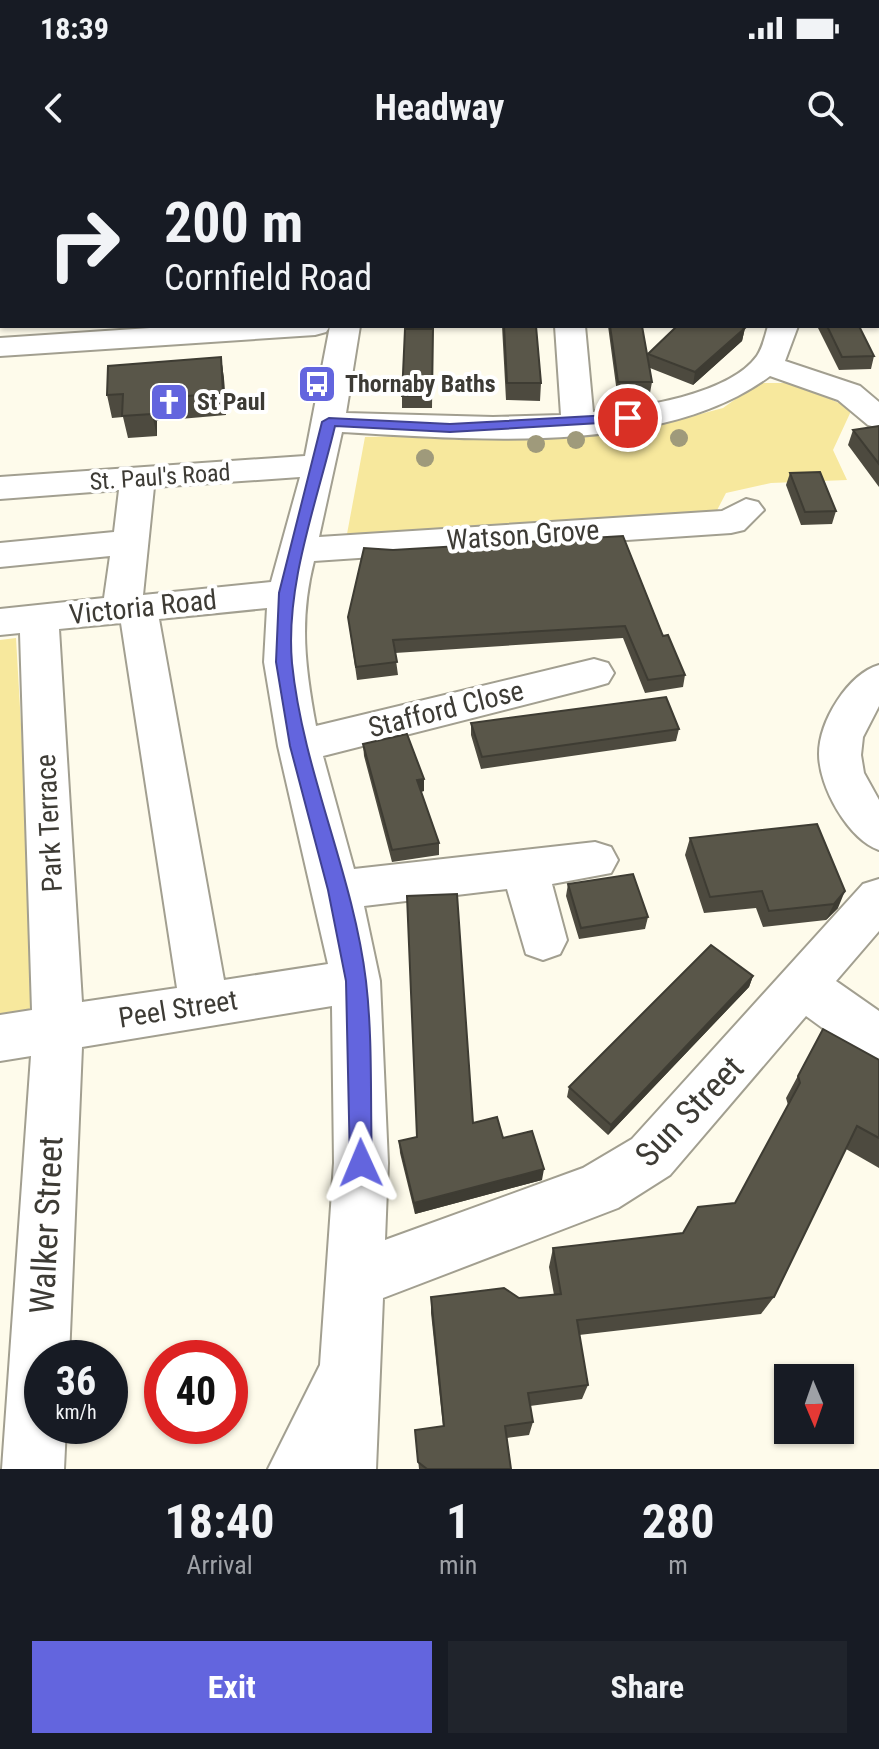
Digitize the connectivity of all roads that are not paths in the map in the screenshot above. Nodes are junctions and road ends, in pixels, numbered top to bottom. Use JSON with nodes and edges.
{"nodes":[{"id":1,"x":262,"y":328,"type":"edge"},
{"id":2,"x":345,"y":328,"type":"edge"},
{"id":3,"x":570,"y":328,"type":"edge"},
{"id":4,"x":782,"y":328,"type":"edge"},
{"id":5,"x":208,"y":330,"type":"edge"},
{"id":6,"x":0,"y":347,"type":"edge"},
{"id":7,"x":767,"y":365,"type":"junction"},
{"id":8,"x":879,"y":418,"type":"edge"},
{"id":9,"x":329,"y":422,"type":"junction"},
{"id":10,"x":578,"y":422,"type":"junction"},
{"id":11,"x":320,"y":465,"type":"junction"},
{"id":12,"x":138,"y":478,"type":"junction"},
{"id":13,"x":0,"y":488,"type":"edge"},
{"id":14,"x":746,"y":510,"type":"dead end"},
{"id":15,"x":130,"y":542,"type":"junction"},
{"id":16,"x":296,"y":550,"type":"junction"},
{"id":17,"x":0,"y":555,"type":"edge"},
{"id":18,"x":287,"y":593,"type":"junction"},
{"id":19,"x":130,"y":609,"type":"junction"},
{"id":20,"x":20,"y":620,"type":"edge"},
{"id":21,"x":594,"y":673,"type":"dead end"},
{"id":22,"x":879,"y":679,"type":"edge"},
{"id":23,"x":299,"y":746,"type":"junction"},
{"id":24,"x":879,"y":832,"type":"edge"},
{"id":25,"x":595,"y":860,"type":"dead end"},
{"id":26,"x":525,"y":868,"type":"junction"},
{"id":27,"x":337,"y":890,"type":"junction"},
{"id":28,"x":879,"y":898,"type":"edge"},
{"id":29,"x":543,"y":940,"type":"dead end"},
{"id":30,"x":356,"y":981,"type":"junction"},
{"id":31,"x":802,"y":985,"type":"junction"},
{"id":32,"x":204,"y":1005,"type":"junction"},
{"id":33,"x":58,"y":1028,"type":"junction"},
{"id":34,"x":0,"y":1038,"type":"edge"},
{"id":35,"x":879,"y":1040,"type":"edge"},
{"id":36,"x":353,"y":1281,"type":"junction"},
{"id":37,"x":347,"y":1376,"type":"junction"},
{"id":38,"x":33,"y":1469,"type":"edge"},
{"id":39,"x":299,"y":1469,"type":"edge"},
{"id":40,"x":345,"y":1469,"type":"edge"}],
"edges":[{"from":1,"to":5,"type":"street"},
{"from":2,"to":9,"type":"street"},
{"from":3,"to":10,"type":"street"},
{"from":4,"to":7,"type":"street"},
{"from":5,"to":6,"type":"street"},
{"from":7,"to":8,"type":"street"},
{"from":7,"to":10,"type":"street"},
{"from":9,"to":10,"type":"street"},
{"from":9,"to":11,"type":"street"},
{"from":11,"to":12,"type":"street","name":"St. Paul's Road"},
{"from":11,"to":16,"type":"street"},
{"from":12,"to":13,"type":"street","name":"St. Paul's Road"},
{"from":12,"to":15,"type":"street"},
{"from":14,"to":16,"type":"street","name":"Watson Grove"},
{"from":15,"to":17,"type":"street"},
{"from":15,"to":19,"type":"street"},
{"from":16,"to":18,"type":"street"},
{"from":18,"to":19,"type":"street","name":"Victoria Road"},
{"from":18,"to":23,"type":"street"},
{"from":19,"to":20,"type":"street","name":"Victoria Road"},
{"from":19,"to":32,"type":"street"},
{"from":20,"to":33,"type":"street","name":"Park Terrace"},
{"from":21,"to":23,"type":"street","name":"Stafford Close"},
{"from":22,"to":24,"type":"street"},
{"from":23,"to":27,"type":"street"},
{"from":25,"to":26,"type":"street"},
{"from":26,"to":27,"type":"street"},
{"from":26,"to":29,"type":"street"},
{"from":27,"to":30,"type":"street"},
{"from":28,"to":31,"type":"street","name":"Sun Street"},
{"from":30,"to":32,"type":"street","name":"Peel Street"},
{"from":30,"to":36,"type":"street"},
{"from":31,"to":35,"type":"street"},
{"from":31,"to":36,"type":"street","name":"Sun Street"},
{"from":32,"to":33,"type":"street","name":"Peel Street"},
{"from":33,"to":34,"type":"street","name":"Peel Street"},
{"from":33,"to":38,"type":"street","name":"Walker Street"},
{"from":36,"to":37,"type":"street"},
{"from":37,"to":39,"type":"street"},
{"from":37,"to":40,"type":"street"}]}
